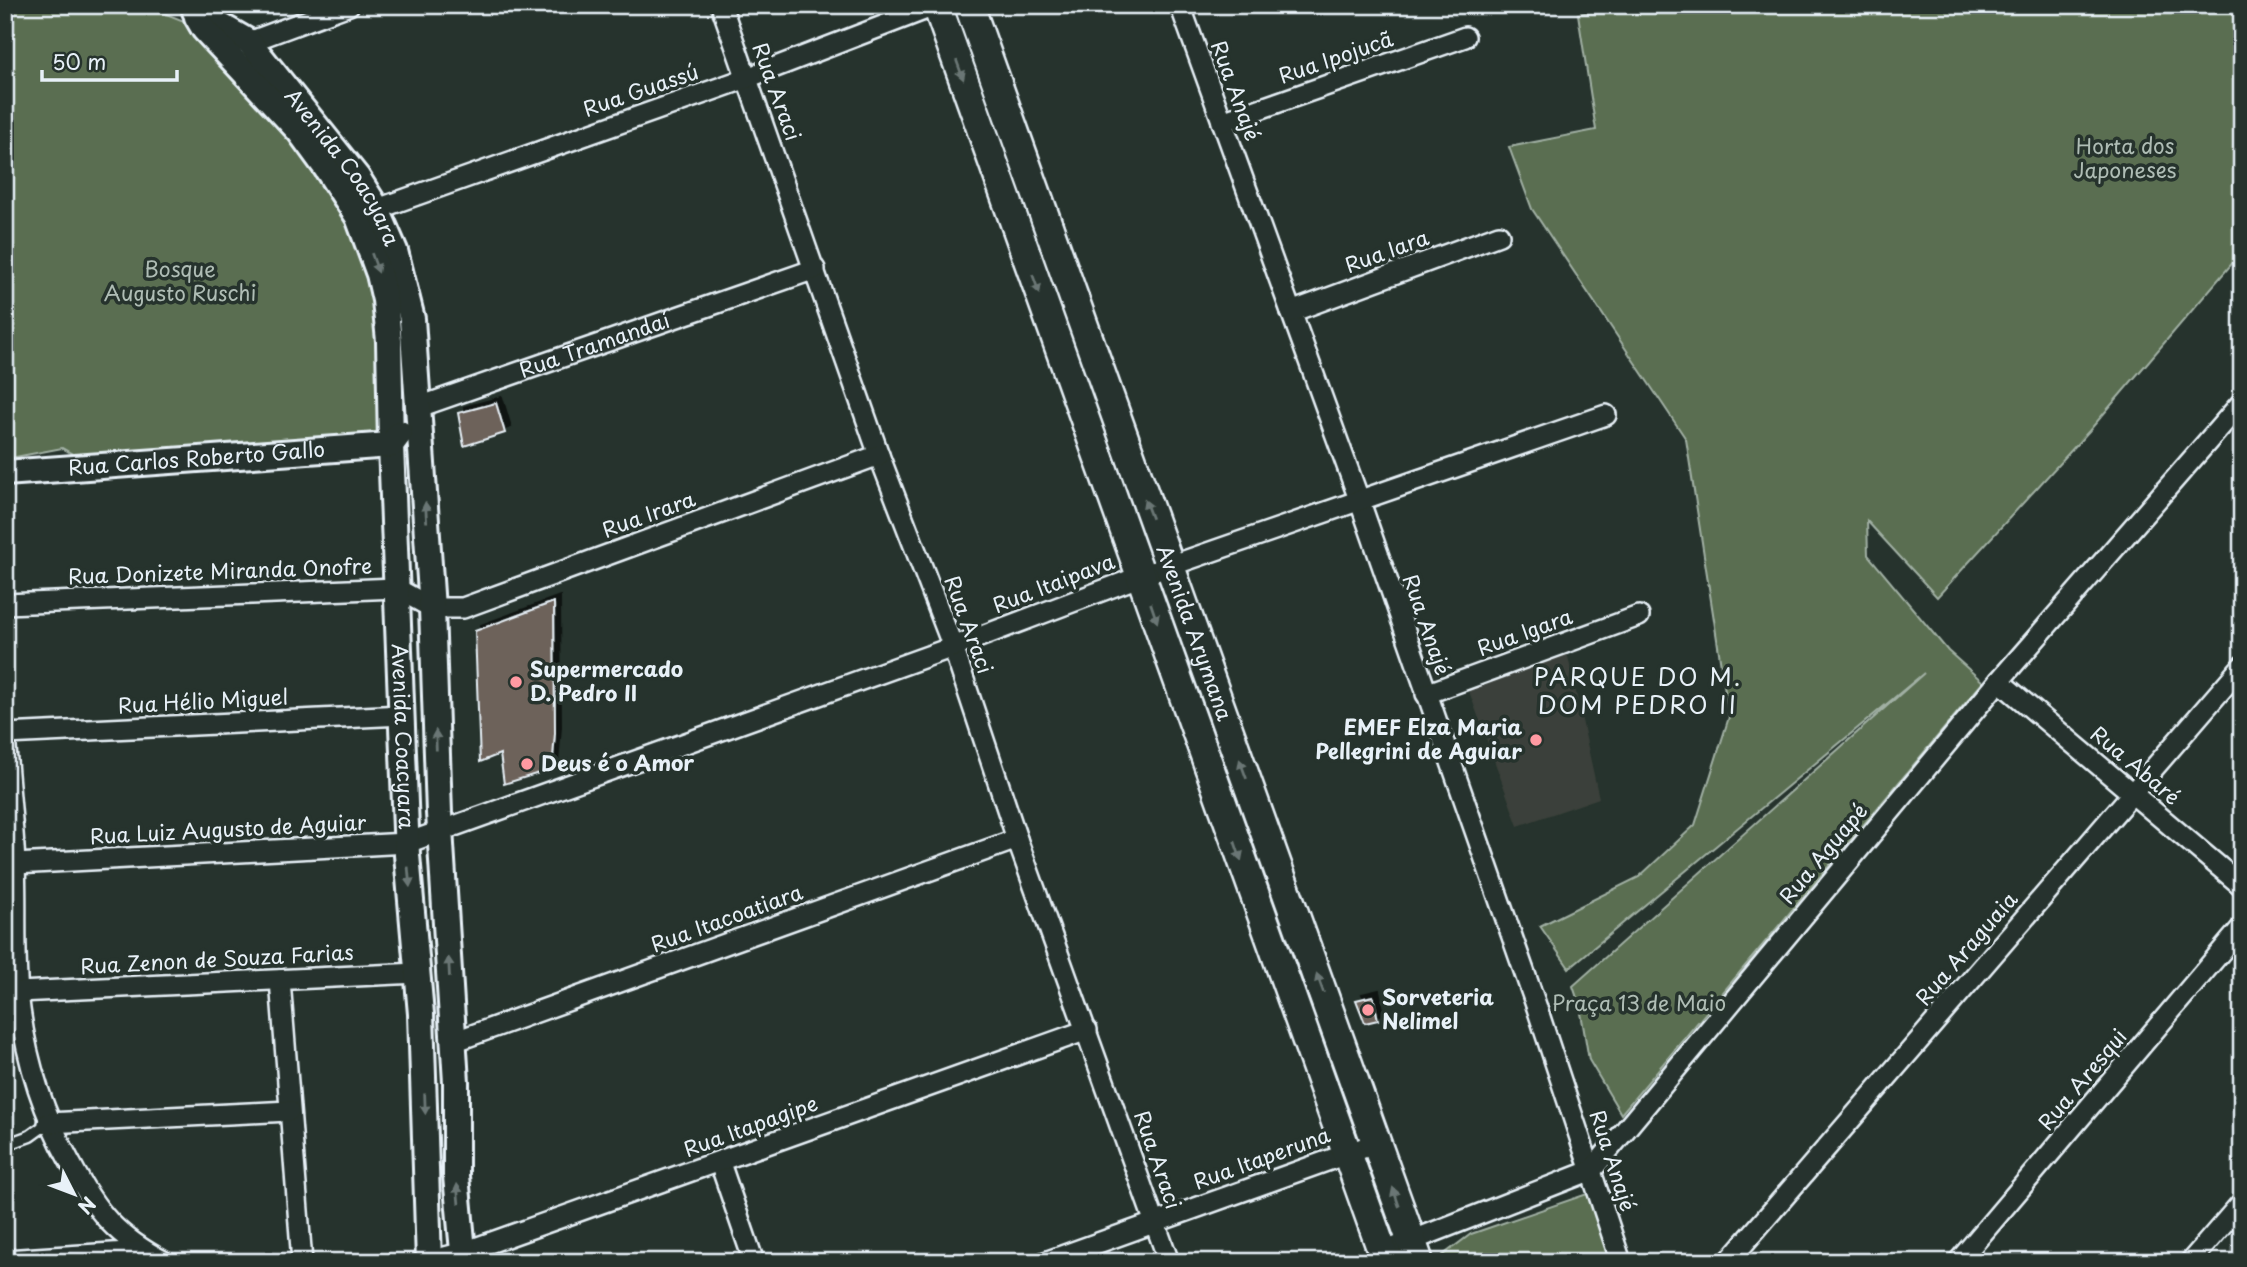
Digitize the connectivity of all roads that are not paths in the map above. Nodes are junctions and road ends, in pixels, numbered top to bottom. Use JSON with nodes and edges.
{"nodes":[{"id":1,"x":349,"y":5,"type":"edge"},
{"id":2,"x":721,"y":5,"type":"edge"},
{"id":3,"x":937,"y":5,"type":"edge"},
{"id":4,"x":969,"y":5,"type":"edge"},
{"id":5,"x":1180,"y":5,"type":"edge"},
{"id":6,"x":193,"y":8,"type":"edge"},
{"id":7,"x":1465,"y":37,"type":"dead end"},
{"id":8,"x":249,"y":43,"type":"junction"},
{"id":9,"x":747,"y":78,"type":"junction"},
{"id":10,"x":1222,"y":122,"type":"junction"},
{"id":11,"x":367,"y":212,"type":"junction"},
{"id":12,"x":1499,"y":235,"type":"dead end"},
{"id":13,"x":816,"y":269,"type":"junction"},
{"id":14,"x":1291,"y":312,"type":"junction"},
{"id":15,"x":2242,"y":402,"type":"edge"},
{"id":16,"x":419,"y":407,"type":"junction"},
{"id":17,"x":1606,"y":415,"type":"dead end"},
{"id":18,"x":391,"y":445,"type":"junction"},
{"id":19,"x":879,"y":455,"type":"junction"},
{"id":20,"x":5,"y":473,"type":"edge"},
{"id":21,"x":1360,"y":502,"type":"junction"},
{"id":22,"x":1170,"y":568,"type":"junction"},
{"id":23,"x":1141,"y":576,"type":"junction"},
{"id":24,"x":396,"y":588,"type":"junction"},
{"id":25,"x":5,"y":604,"type":"edge"},
{"id":26,"x":432,"y":608,"type":"junction"},
{"id":27,"x":1639,"y":616,"type":"dead end"},
{"id":28,"x":953,"y":647,"type":"junction"},
{"id":29,"x":2242,"y":666,"type":"edge"},
{"id":30,"x":1999,"y":681,"type":"junction"},
{"id":31,"x":1426,"y":694,"type":"junction"},
{"id":32,"x":403,"y":715,"type":"junction"},
{"id":33,"x":5,"y":732,"type":"edge"},
{"id":34,"x":2132,"y":793,"type":"junction"},
{"id":35,"x":441,"y":831,"type":"junction"},
{"id":36,"x":1017,"y":839,"type":"junction"},
{"id":37,"x":407,"y":843,"type":"junction"},
{"id":38,"x":15,"y":864,"type":"junction"},
{"id":39,"x":2242,"y":886,"type":"edge"},
{"id":40,"x":2242,"y":927,"type":"edge"},
{"id":41,"x":418,"y":972,"type":"junction"},
{"id":42,"x":280,"y":980,"type":"junction"},
{"id":43,"x":18,"y":992,"type":"junction"},
{"id":44,"x":1087,"y":1030,"type":"junction"},
{"id":45,"x":453,"y":1042,"type":"junction"},
{"id":46,"x":289,"y":1111,"type":"junction"},
{"id":47,"x":48,"y":1123,"type":"junction"},
{"id":48,"x":1377,"y":1143,"type":"junction"},
{"id":49,"x":5,"y":1145,"type":"edge"},
{"id":50,"x":1345,"y":1153,"type":"junction"},
{"id":51,"x":720,"y":1163,"type":"junction"},
{"id":52,"x":1592,"y":1170,"type":"junction"},
{"id":53,"x":2242,"y":1202,"type":"edge"},
{"id":54,"x":1155,"y":1223,"type":"junction"},
{"id":55,"x":143,"y":1251,"type":"junction"},
{"id":56,"x":1415,"y":1251,"type":"edge"},
{"id":57,"x":464,"y":1257,"type":"edge"},
{"id":58,"x":1385,"y":1257,"type":"edge"},
{"id":59,"x":5,"y":1260,"type":"edge"},
{"id":60,"x":164,"y":1262,"type":"edge"},
{"id":61,"x":302,"y":1262,"type":"edge"},
{"id":62,"x":428,"y":1262,"type":"edge"},
{"id":63,"x":754,"y":1262,"type":"edge"},
{"id":64,"x":1045,"y":1262,"type":"edge"},
{"id":65,"x":1169,"y":1262,"type":"edge"},
{"id":66,"x":1620,"y":1262,"type":"edge"},
{"id":67,"x":1728,"y":1262,"type":"edge"},
{"id":68,"x":1958,"y":1262,"type":"edge"},
{"id":69,"x":2190,"y":1262,"type":"edge"}],
"edges":[{"from":1,"to":8,"type":"street"},
{"from":2,"to":9,"type":"street","name":"Rua Araci"},
{"from":3,"to":9,"type":"street","name":"Rua Guassú"},
{"from":3,"to":23,"type":"main road","name":"Avenida Arymana","one_way":true},
{"from":22,"to":4,"type":"main road","name":"Avenida Arymana","one_way":true},
{"from":5,"to":10,"type":"street","name":"Rua Anajé"},
{"from":6,"to":8,"type":"street","name":"Avenida Coacyara"},
{"from":6,"to":11,"type":"street","name":"Avenida Coacyara"},
{"from":7,"to":10,"type":"street","name":"Rua Ipojucã"},
{"from":8,"to":11,"type":"street","name":"Avenida Coacyara"},
{"from":9,"to":11,"type":"street","name":"Rua Guassú"},
{"from":9,"to":13,"type":"street","name":"Rua Araci"},
{"from":10,"to":14,"type":"street","name":"Rua Anajé"},
{"from":11,"to":16,"type":"street","name":"Avenida Coacyara"},
{"from":11,"to":18,"type":"street","name":"Avenida Coacyara","one_way":true},
{"from":12,"to":14,"type":"street","name":"Rua Iara"},
{"from":13,"to":16,"type":"street","name":"Rua Tramandaí"},
{"from":13,"to":19,"type":"street","name":"Rua Araci"},
{"from":14,"to":21,"type":"street","name":"Rua Anajé"},
{"from":15,"to":30,"type":"street","name":"Rua Aguapé"},
{"from":16,"to":18,"type":"street"},
{"from":26,"to":16,"type":"street","name":"Avenida Coacyara","one_way":true},
{"from":17,"to":21,"type":"street","name":"Rua Itaipava"},
{"from":18,"to":20,"type":"street","name":"Rua Carlos Roberto Gallo"},
{"from":18,"to":24,"type":"street","name":"Avenida Coacyara"},
{"from":19,"to":26,"type":"street","name":"Rua Irara"},
{"from":19,"to":28,"type":"street","name":"Rua Araci"},
{"from":21,"to":22,"type":"street","name":"Rua Itaipava"},
{"from":21,"to":31,"type":"street","name":"Rua Anajé"},
{"from":22,"to":23,"type":"street","name":"Rua Itaipava"},
{"from":48,"to":22,"type":"main road","name":"Avenida Arymana","one_way":true},
{"from":23,"to":28,"type":"street","name":"Rua Itaipava"},
{"from":23,"to":50,"type":"main road","name":"Avenida Arymana","one_way":true},
{"from":24,"to":25,"type":"street","name":"Rua Donizete Miranda Onofre"},
{"from":24,"to":26,"type":"street","name":"Rua Donizete Miranda Onofre"},
{"from":24,"to":32,"type":"street","name":"Avenida Coacyara"},
{"from":35,"to":26,"type":"street","name":"Avenida Coacyara","one_way":true},
{"from":27,"to":31,"type":"street","name":"Rua Igara"},
{"from":28,"to":35,"type":"street","name":"Rua Itaipava"},
{"from":28,"to":36,"type":"street","name":"Rua Araci"},
{"from":29,"to":34,"type":"street","name":"Rua Araguaia"},
{"from":30,"to":34,"type":"street","name":"Rua Abaré"},
{"from":30,"to":52,"type":"street","name":"Rua Aguapé"},
{"from":31,"to":52,"type":"street","name":"Rua Anajé"},
{"from":32,"to":33,"type":"street","name":"Rua Hélio Miguel"},
{"from":32,"to":37,"type":"street","name":"Avenida Coacyara"},
{"from":33,"to":38,"type":"street"},
{"from":34,"to":39,"type":"street","name":"Rua Abaré"},
{"from":34,"to":67,"type":"street","name":"Rua Araguaia"},
{"from":35,"to":37,"type":"street","name":"Rua Luiz Augusto de Aguiar"},
{"from":45,"to":35,"type":"street","name":"Avenida Coacyara","one_way":true},
{"from":36,"to":44,"type":"street","name":"Rua Araci"},
{"from":36,"to":45,"type":"street","name":"Rua Itacoatiara"},
{"from":37,"to":38,"type":"street","name":"Rua Luiz Augusto de Aguiar"},
{"from":37,"to":41,"type":"street","name":"Avenida Coacyara","one_way":true},
{"from":38,"to":43,"type":"street"},
{"from":40,"to":68,"type":"street","name":"Rua Aresqui"},
{"from":41,"to":42,"type":"street","name":"Rua Zenon de Souza Farias"},
{"from":41,"to":62,"type":"street","name":"Avenida Coacyara","one_way":true},
{"from":42,"to":43,"type":"street","name":"Rua Zenon de Souza Farias"},
{"from":42,"to":46,"type":"street"},
{"from":43,"to":47,"type":"street"},
{"from":44,"to":51,"type":"street","name":"Rua Itapagipe"},
{"from":44,"to":54,"type":"street","name":"Rua Araci"},
{"from":57,"to":45,"type":"street","name":"Avenida Coacyara","one_way":true},
{"from":46,"to":47,"type":"street"},
{"from":46,"to":61,"type":"street"},
{"from":47,"to":49,"type":"lane"},
{"from":47,"to":55,"type":"street"},
{"from":48,"to":50,"type":"street","name":"Rua Itaperuna"},
{"from":56,"to":48,"type":"main road","name":"Avenida Arymana","one_way":true},
{"from":50,"to":54,"type":"street","name":"Rua Itaperuna"},
{"from":50,"to":58,"type":"main road","name":"Avenida Arymana"},
{"from":51,"to":57,"type":"street","name":"Rua Itapagipe"},
{"from":51,"to":63,"type":"street"},
{"from":52,"to":56,"type":"street","name":"Rua Aguapé"},
{"from":52,"to":66,"type":"street","name":"Rua Anajé"},
{"from":53,"to":69,"type":"street"},
{"from":54,"to":64,"type":"street","name":"Rua Itaperuna"},
{"from":54,"to":65,"type":"street","name":"Rua Araci"},
{"from":55,"to":59,"type":"street"},
{"from":55,"to":60,"type":"street"},
{"from":56,"to":58,"type":"street","name":"Rua Aguapé"},
{"from":57,"to":62,"type":"street","name":"Rua Itapagipe"}]}
